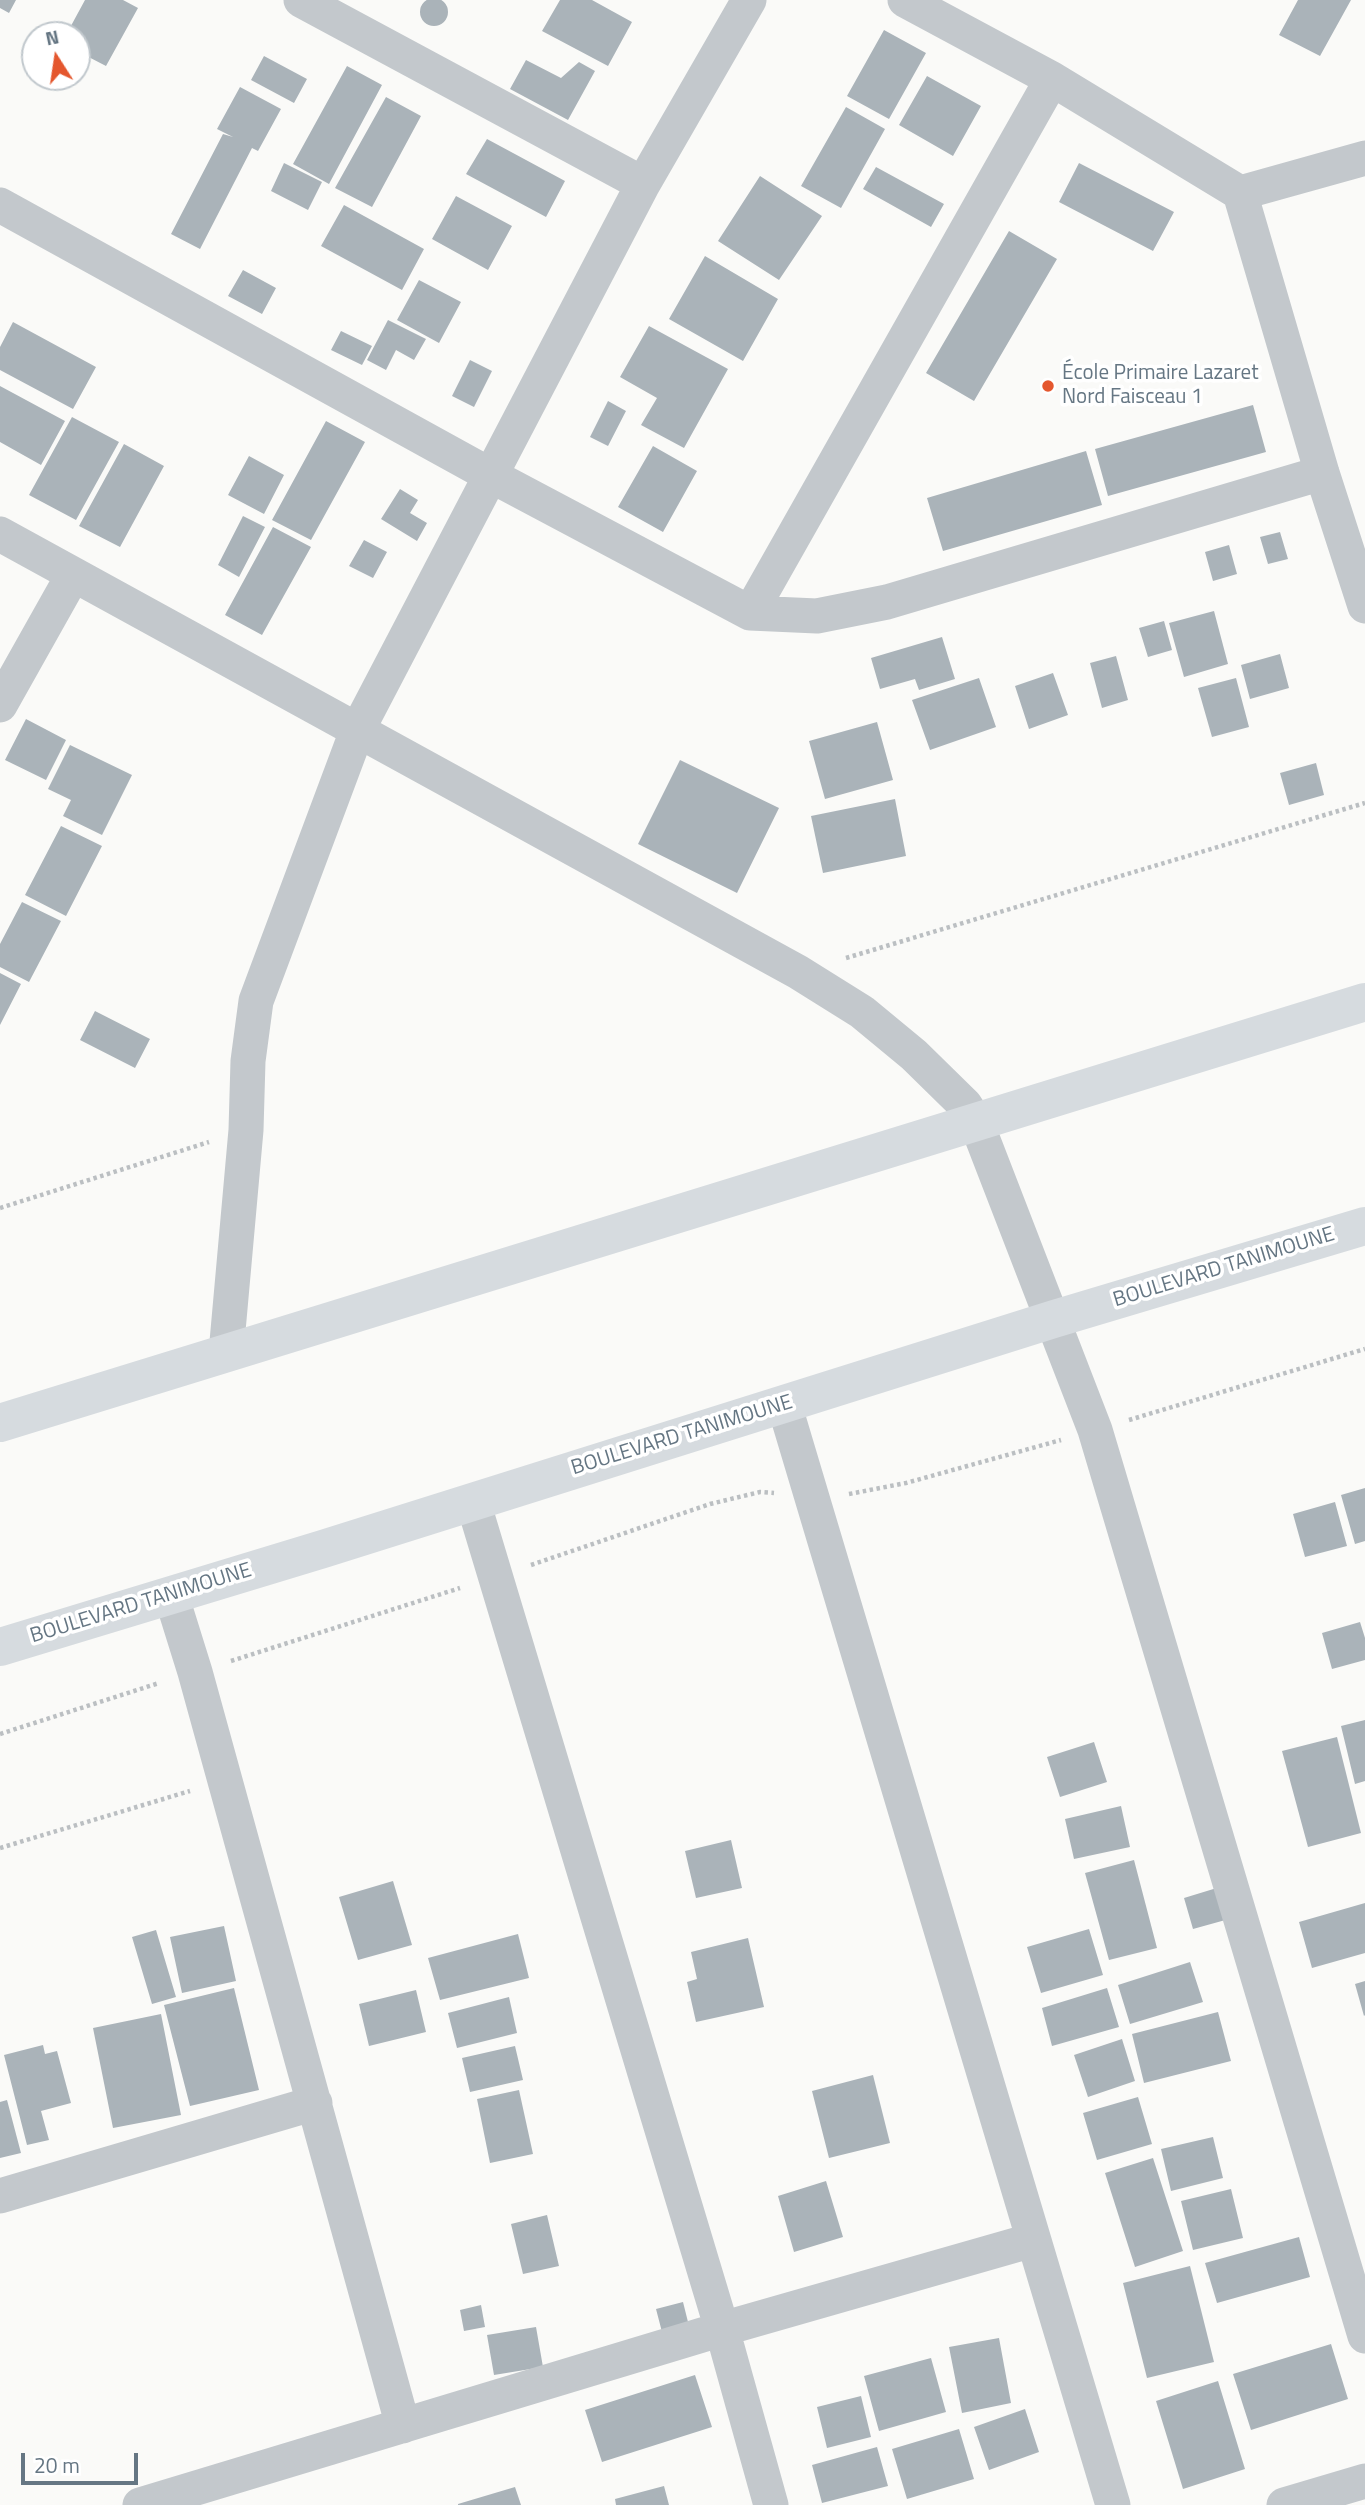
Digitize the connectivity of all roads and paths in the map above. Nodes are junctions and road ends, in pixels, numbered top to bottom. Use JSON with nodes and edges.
{"nodes":[{"id":1,"x":301,"y":0,"type":"edge"},
{"id":2,"x":749,"y":0,"type":"edge"},
{"id":3,"x":905,"y":0,"type":"edge"},
{"id":4,"x":1052,"y":79,"type":"junction"},
{"id":5,"x":1365,"y":158,"type":"edge"},
{"id":6,"x":643,"y":184,"type":"junction"},
{"id":7,"x":1240,"y":193,"type":"junction"},
{"id":8,"x":0,"y":205,"type":"edge"},
{"id":9,"x":1322,"y":473,"type":"junction"},
{"id":10,"x":490,"y":475,"type":"junction"},
{"id":11,"x":0,"y":534,"type":"edge"},
{"id":12,"x":73,"y":575,"type":"junction"},
{"id":13,"x":1365,"y":606,"type":"edge"},
{"id":14,"x":750,"y":613,"type":"junction"},
{"id":15,"x":0,"y":705,"type":"edge"},
{"id":16,"x":357,"y":731,"type":"junction"},
{"id":17,"x":1365,"y":803,"type":"edge"},
{"id":18,"x":798,"y":972,"type":"junction"},
{"id":19,"x":1365,"y":1002,"type":"edge"},
{"id":20,"x":976,"y":1122,"type":"junction"},
{"id":21,"x":246,"y":1130,"type":"junction"},
{"id":22,"x":0,"y":1208,"type":"edge"},
{"id":23,"x":1365,"y":1226,"type":"edge"},
{"id":24,"x":1054,"y":1319,"type":"junction"},
{"id":25,"x":1365,"y":1349,"type":"edge"},
{"id":26,"x":226,"y":1353,"type":"junction"},
{"id":27,"x":784,"y":1404,"type":"junction"},
{"id":28,"x":0,"y":1423,"type":"edge"},
{"id":29,"x":1096,"y":1430,"type":"junction"},
{"id":30,"x":811,"y":1494,"type":"junction"},
{"id":31,"x":473,"y":1502,"type":"junction"},
{"id":32,"x":497,"y":1577,"type":"junction"},
{"id":33,"x":171,"y":1595,"type":"junction"},
{"id":34,"x":0,"y":1647,"type":"edge"},
{"id":35,"x":195,"y":1672,"type":"junction"},
{"id":36,"x":0,"y":1734,"type":"edge"},
{"id":37,"x":224,"y":1781,"type":"junction"},
{"id":38,"x":0,"y":1847,"type":"edge"},
{"id":39,"x":315,"y":2103,"type":"junction"},
{"id":40,"x":0,"y":2196,"type":"edge"},
{"id":41,"x":1033,"y":2240,"type":"junction"},
{"id":42,"x":722,"y":2329,"type":"junction"},
{"id":43,"x":1365,"y":2336,"type":"edge"},
{"id":44,"x":403,"y":2427,"type":"junction"},
{"id":45,"x":1365,"y":2481,"type":"edge"},
{"id":46,"x":140,"y":2505,"type":"edge"},
{"id":47,"x":771,"y":2505,"type":"edge"},
{"id":48,"x":1113,"y":2505,"type":"edge"},
{"id":49,"x":1284,"y":2505,"type":"edge"}],
"edges":[{"from":1,"to":6,"type":"street"},
{"from":2,"to":6,"type":"street"},
{"from":3,"to":4,"type":"street"},
{"from":4,"to":7,"type":"street"},
{"from":4,"to":14,"type":"street"},
{"from":5,"to":7,"type":"street"},
{"from":6,"to":10,"type":"street"},
{"from":7,"to":9,"type":"street"},
{"from":8,"to":10,"type":"street"},
{"from":9,"to":13,"type":"street"},
{"from":9,"to":14,"type":"street"},
{"from":10,"to":14,"type":"street"},
{"from":10,"to":16,"type":"street"},
{"from":11,"to":12,"type":"street"},
{"from":12,"to":15,"type":"street"},
{"from":12,"to":16,"type":"street"},
{"from":16,"to":18,"type":"street"},
{"from":16,"to":21,"type":"street"},
{"from":17,"to":18,"type":"path"},
{"from":18,"to":20,"type":"street"},
{"from":19,"to":20,"type":"main road"},
{"from":20,"to":24,"type":"street"},
{"from":20,"to":26,"type":"main road"},
{"from":21,"to":22,"type":"path"},
{"from":21,"to":26,"type":"street"},
{"from":23,"to":24,"type":"main road","name":"BOULEVARD TANIMOUNE"},
{"from":24,"to":27,"type":"main road","name":"BOULEVARD TANIMOUNE"},
{"from":24,"to":29,"type":"street"},
{"from":25,"to":29,"type":"path"},
{"from":26,"to":28,"type":"main road"},
{"from":27,"to":30,"type":"street"},
{"from":27,"to":31,"type":"main road","name":"BOULEVARD TANIMOUNE"},
{"from":29,"to":30,"type":"path"},
{"from":29,"to":43,"type":"street"},
{"from":30,"to":32,"type":"path"},
{"from":30,"to":41,"type":"street"},
{"from":31,"to":32,"type":"street"},
{"from":31,"to":33,"type":"main road","name":"BOULEVARD TANIMOUNE"},
{"from":32,"to":35,"type":"path"},
{"from":32,"to":42,"type":"street"},
{"from":33,"to":34,"type":"main road","name":"BOULEVARD TANIMOUNE"},
{"from":33,"to":35,"type":"street"},
{"from":35,"to":36,"type":"path"},
{"from":35,"to":37,"type":"street"},
{"from":37,"to":38,"type":"path"},
{"from":37,"to":39,"type":"street"},
{"from":39,"to":40,"type":"street"},
{"from":39,"to":44,"type":"street"},
{"from":41,"to":42,"type":"street"},
{"from":41,"to":48,"type":"street"},
{"from":42,"to":44,"type":"street"},
{"from":42,"to":47,"type":"street"},
{"from":44,"to":46,"type":"street"},
{"from":45,"to":49,"type":"street"}]}
